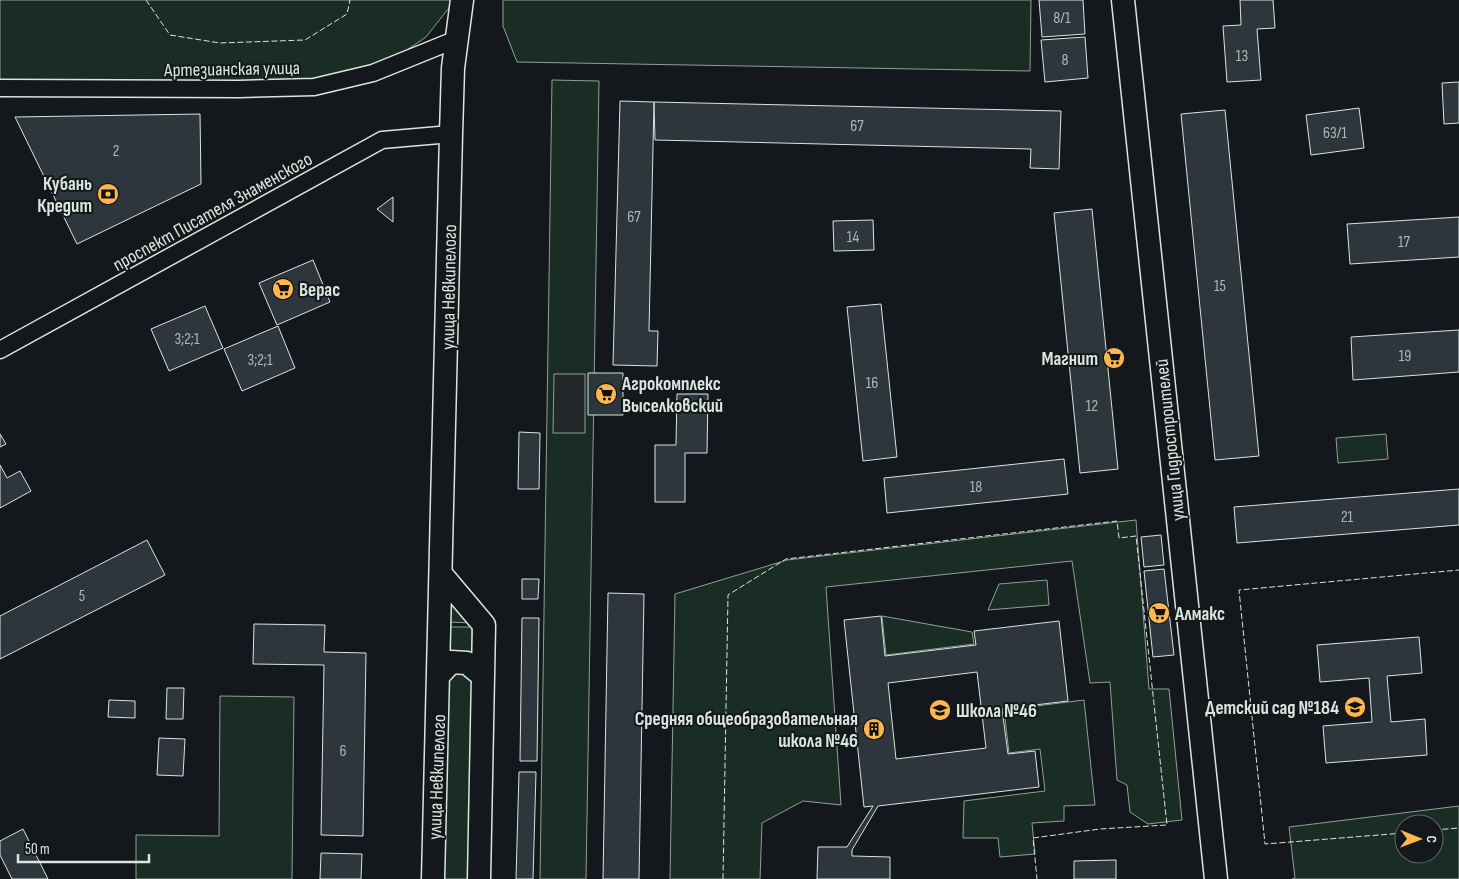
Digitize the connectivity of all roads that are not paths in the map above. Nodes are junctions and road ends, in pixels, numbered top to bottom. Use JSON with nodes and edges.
{"nodes":[{"id":1,"x":462,"y":0,"type":"edge"},
{"id":2,"x":1123,"y":0,"type":"edge"},
{"id":3,"x":457,"y":39,"type":"junction"},
{"id":4,"x":0,"y":88,"type":"edge"},
{"id":5,"x":451,"y":134,"type":"junction"},
{"id":6,"x":0,"y":350,"type":"edge"},
{"id":7,"x":441,"y":574,"type":"junction"},
{"id":8,"x":439,"y":675,"type":"junction"},
{"id":9,"x":483,"y":676,"type":"junction"},
{"id":10,"x":433,"y":879,"type":"edge"},
{"id":11,"x":479,"y":879,"type":"edge"},
{"id":12,"x":1216,"y":879,"type":"edge"}],
"edges":[{"from":1,"to":3,"type":"street","name":"улица Невкипелого"},
{"from":2,"to":12,"type":"street","name":"улица Гидростроителей"},
{"from":3,"to":4,"type":"street","name":"Артезианская улица"},
{"from":3,"to":5,"type":"street","name":"улица Невкипелого"},
{"from":5,"to":6,"type":"street","name":"проспект Писателя Знаменского"},
{"from":5,"to":7,"type":"street","name":"улица Невкипелого"},
{"from":7,"to":8,"type":"street","name":"улица Невкипелого"},
{"from":7,"to":9,"type":"street"},
{"from":8,"to":9,"type":"street"},
{"from":8,"to":10,"type":"street","name":"улица Невкипелого"},
{"from":9,"to":11,"type":"street"}]}
